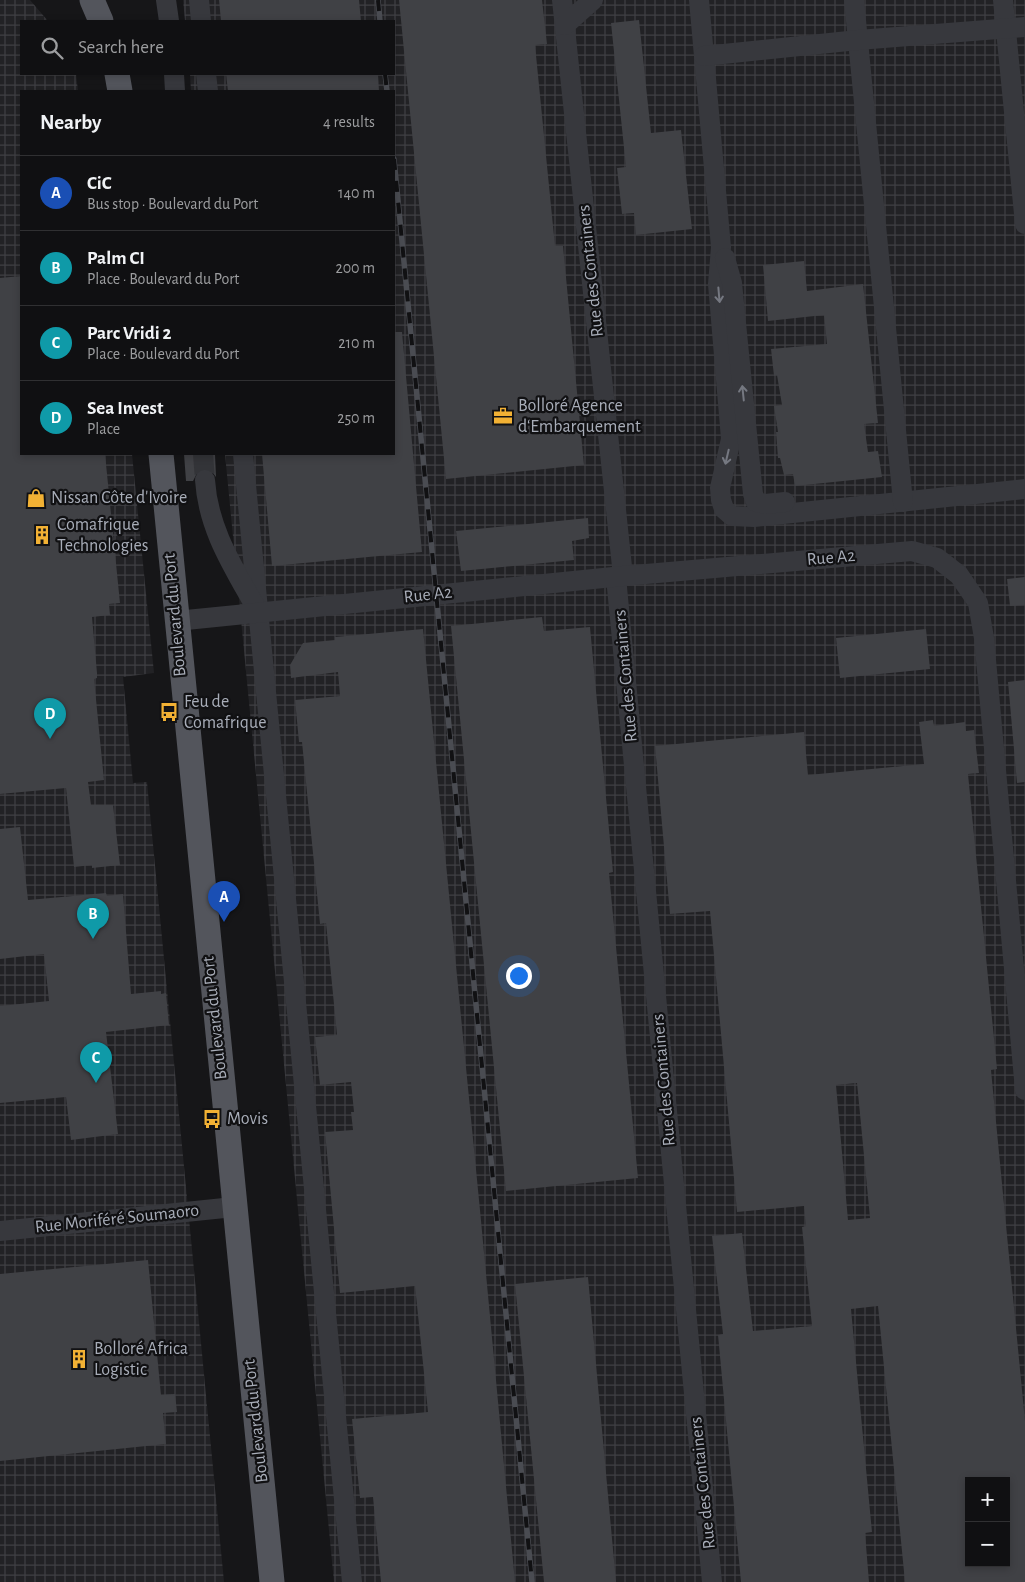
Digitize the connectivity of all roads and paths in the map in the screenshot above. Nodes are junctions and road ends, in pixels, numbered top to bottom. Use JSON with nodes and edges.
{"nodes":[{"id":1,"x":92,"y":0,"type":"edge"},
{"id":2,"x":166,"y":0,"type":"edge"},
{"id":3,"x":199,"y":0,"type":"edge"},
{"id":4,"x":562,"y":0,"type":"edge"},
{"id":5,"x":576,"y":0,"type":"edge"},
{"id":6,"x":593,"y":0,"type":"edge"},
{"id":7,"x":699,"y":0,"type":"edge"},
{"id":8,"x":854,"y":0,"type":"edge"},
{"id":9,"x":1003,"y":0,"type":"edge"},
{"id":10,"x":101,"y":20,"type":"edge"},
{"id":11,"x":169,"y":20,"type":"edge"},
{"id":12,"x":201,"y":20,"type":"edge"},
{"id":13,"x":565,"y":25,"type":"junction"},
{"id":14,"x":1016,"y":28,"type":"edge"},
{"id":15,"x":858,"y":40,"type":"junction"},
{"id":16,"x":704,"y":56,"type":"junction"},
{"id":17,"x":117,"y":75,"type":"edge"},
{"id":18,"x":174,"y":75,"type":"edge"},
{"id":19,"x":206,"y":75,"type":"edge"},
{"id":20,"x":120,"y":90,"type":"edge"},
{"id":21,"x":175,"y":90,"type":"edge"},
{"id":22,"x":208,"y":90,"type":"edge"},
{"id":23,"x":1025,"y":224,"type":"edge"},
{"id":24,"x":722,"y":247,"type":"junction"},
{"id":25,"x":160,"y":455,"type":"edge"},
{"id":26,"x":243,"y":455,"type":"edge"},
{"id":27,"x":1025,"y":476,"type":"edge"},
{"id":28,"x":205,"y":480,"type":"tunnel mouth"},
{"id":29,"x":1025,"y":489,"type":"edge"},
{"id":30,"x":902,"y":495,"type":"junction"},
{"id":31,"x":619,"y":577,"type":"junction"},
{"id":32,"x":259,"y":612,"type":"junction"},
{"id":33,"x":176,"y":621,"type":"junction"},
{"id":34,"x":1025,"y":1090,"type":"edge"},
{"id":35,"x":234,"y":1207,"type":"junction"},
{"id":36,"x":0,"y":1231,"type":"edge"},
{"id":37,"x":272,"y":1582,"type":"edge"},
{"id":38,"x":352,"y":1582,"type":"edge"},
{"id":39,"x":712,"y":1582,"type":"edge"}],
"edges":[{"from":1,"to":10,"type":"main road"},
{"from":2,"to":11,"type":"street"},
{"from":3,"to":12,"type":"street"},
{"from":4,"to":13,"type":"street","name":"Rue des Containers"},
{"from":5,"to":13,"type":"street","name":"Rue des Containers"},
{"from":6,"to":13,"type":"street"},
{"from":7,"to":16,"type":"street"},
{"from":8,"to":15,"type":"street"},
{"from":9,"to":14,"type":"street"},
{"from":13,"to":31,"type":"street","name":"Rue des Containers"},
{"from":14,"to":15,"type":"street"},
{"from":14,"to":23,"type":"street"},
{"from":15,"to":16,"type":"street"},
{"from":15,"to":30,"type":"street"},
{"from":16,"to":24,"type":"street"},
{"from":17,"to":20,"type":"main road"},
{"from":18,"to":21,"type":"street"},
{"from":19,"to":22,"type":"street"},
{"from":30,"to":24,"type":"street","one_way":true},
{"from":24,"to":30,"type":"street","one_way":true},
{"from":25,"to":33,"type":"main road","name":"Boulevard du Port"},
{"from":26,"to":32,"type":"street"},
{"from":27,"to":30,"type":"street"},
{"from":28,"to":32,"type":"street"},
{"from":29,"to":30,"type":"street"},
{"from":31,"to":32,"type":"street","name":"Rue A2"},
{"from":31,"to":34,"type":"street","name":"Rue A2"},
{"from":31,"to":39,"type":"street","name":"Rue des Containers"},
{"from":32,"to":33,"type":"street","name":"Rue A2"},
{"from":32,"to":38,"type":"street"},
{"from":33,"to":35,"type":"main road","name":"Boulevard du Port"},
{"from":35,"to":36,"type":"street","name":"Rue Moriféré Soumaoro"},
{"from":35,"to":37,"type":"main road","name":"Boulevard du Port"}]}
